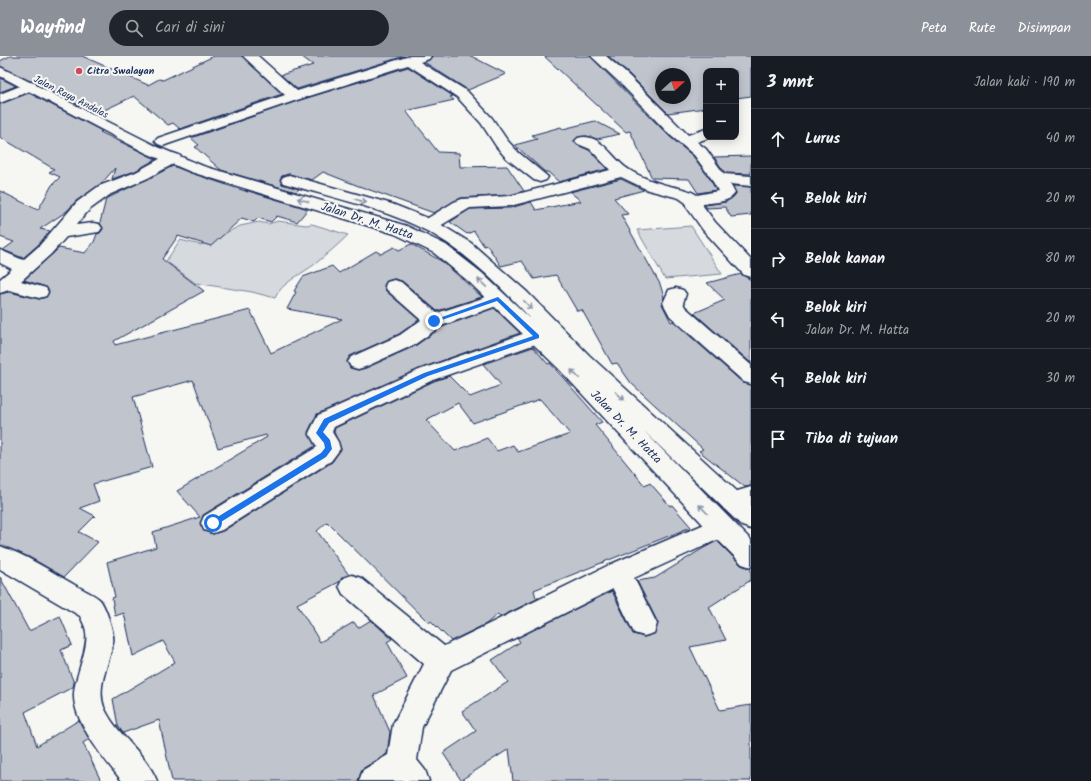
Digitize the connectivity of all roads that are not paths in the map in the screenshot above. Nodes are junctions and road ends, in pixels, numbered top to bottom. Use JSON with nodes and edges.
{"nodes":[{"id":1,"x":250,"y":56,"type":"edge"},
{"id":2,"x":387,"y":56,"type":"edge"},
{"id":3,"x":598,"y":56,"type":"edge"},
{"id":4,"x":412,"y":60,"type":"edge"},
{"id":5,"x":0,"y":62,"type":"edge"},
{"id":6,"x":0,"y":71,"type":"edge"},
{"id":7,"x":30,"y":86,"type":"junction"},
{"id":8,"x":294,"y":96,"type":"junction"},
{"id":9,"x":0,"y":99,"type":"edge"},
{"id":10,"x":136,"y":135,"type":"junction"},
{"id":11,"x":703,"y":135,"type":"edge"},
{"id":12,"x":163,"y":141,"type":"junction"},
{"id":13,"x":583,"y":141,"type":"dead end"},
{"id":14,"x":685,"y":141,"type":"junction"},
{"id":15,"x":173,"y":158,"type":"junction"},
{"id":16,"x":620,"y":171,"type":"junction"},
{"id":17,"x":540,"y":177,"type":"dead end"},
{"id":18,"x":719,"y":178,"type":"junction"},
{"id":19,"x":751,"y":181,"type":"edge"},
{"id":20,"x":695,"y":201,"type":"junction"},
{"id":21,"x":429,"y":225,"type":"junction"},
{"id":22,"x":93,"y":228,"type":"dead end"},
{"id":23,"x":60,"y":232,"type":"junction"},
{"id":24,"x":0,"y":256,"type":"edge"},
{"id":25,"x":24,"y":267,"type":"junction"},
{"id":26,"x":751,"y":271,"type":"edge"},
{"id":27,"x":4,"y":285,"type":"edge"},
{"id":28,"x":394,"y":286,"type":"dead end"},
{"id":29,"x":39,"y":292,"type":"dead end"},
{"id":30,"x":676,"y":294,"type":"dead end"},
{"id":31,"x":498,"y":299,"type":"junction"},
{"id":32,"x":434,"y":321,"type":"junction"},
{"id":33,"x":537,"y":336,"type":"junction"},
{"id":34,"x":358,"y":362,"type":"dead end"},
{"id":35,"x":751,"y":377,"type":"edge"},
{"id":36,"x":742,"y":500,"type":"edge"},
{"id":37,"x":751,"y":520,"type":"edge"},
{"id":38,"x":213,"y":523,"type":"dead end"},
{"id":39,"x":721,"y":527,"type":"junction"},
{"id":40,"x":0,"y":556,"type":"edge"},
{"id":41,"x":751,"y":556,"type":"edge"},
{"id":42,"x":618,"y":573,"type":"junction"},
{"id":43,"x":352,"y":586,"type":"dead end"},
{"id":44,"x":644,"y":624,"type":"dead end"},
{"id":45,"x":441,"y":661,"type":"junction"},
{"id":46,"x":407,"y":773,"type":"edge"},
{"id":47,"x":142,"y":781,"type":"edge"},
{"id":48,"x":374,"y":781,"type":"edge"}],
"edges":[{"from":1,"to":8,"type":"street"},
{"from":2,"to":4,"type":"street"},
{"from":3,"to":14,"type":"street"},
{"from":4,"to":8,"type":"street"},
{"from":4,"to":17,"type":"street"},
{"from":5,"to":10,"type":"street","name":"Jalan Raya Andalas"},
{"from":6,"to":7,"type":"street","name":"Jalan Raya Andalas"},
{"from":7,"to":9,"type":"street"},
{"from":7,"to":10,"type":"street","name":"Jalan Raya Andalas"},
{"from":8,"to":12,"type":"street"},
{"from":10,"to":12,"type":"street","name":"Jalan Dr. M. Hatta"},
{"from":10,"to":15,"type":"street","name":"Jalan Dr. M. Hatta"},
{"from":11,"to":14,"type":"street"},
{"from":12,"to":21,"type":"street","name":"Jalan Dr. M. Hatta","one_way":true},
{"from":13,"to":16,"type":"street"},
{"from":14,"to":18,"type":"street"},
{"from":15,"to":23,"type":"street"},
{"from":31,"to":15,"type":"street","name":"Jalan Dr. M. Hatta","one_way":true},
{"from":16,"to":20,"type":"street"},
{"from":16,"to":21,"type":"street"},
{"from":18,"to":19,"type":"street"},
{"from":18,"to":20,"type":"street"},
{"from":20,"to":26,"type":"street"},
{"from":21,"to":36,"type":"street","name":"Jalan Dr. M. Hatta","one_way":true},
{"from":22,"to":23,"type":"street"},
{"from":23,"to":25,"type":"street"},
{"from":24,"to":25,"type":"street"},
{"from":25,"to":27,"type":"street"},
{"from":27,"to":29,"type":"street"},
{"from":28,"to":32,"type":"street"},
{"from":30,"to":35,"type":"street"},
{"from":31,"to":32,"type":"street"},
{"from":31,"to":33,"type":"street","name":"Jalan Dr. M. Hatta"},
{"from":32,"to":34,"type":"street"},
{"from":33,"to":38,"type":"street"},
{"from":39,"to":33,"type":"street","name":"Jalan Dr. M. Hatta","one_way":true},
{"from":36,"to":37,"type":"street","name":"Jalan Dr. M. Hatta"},
{"from":39,"to":41,"type":"street","name":"Jalan Dr. M. Hatta"},
{"from":39,"to":42,"type":"street"},
{"from":40,"to":47,"type":"street"},
{"from":42,"to":44,"type":"street"},
{"from":42,"to":45,"type":"street"},
{"from":43,"to":45,"type":"street"},
{"from":45,"to":46,"type":"street"},
{"from":46,"to":48,"type":"street"}]}
